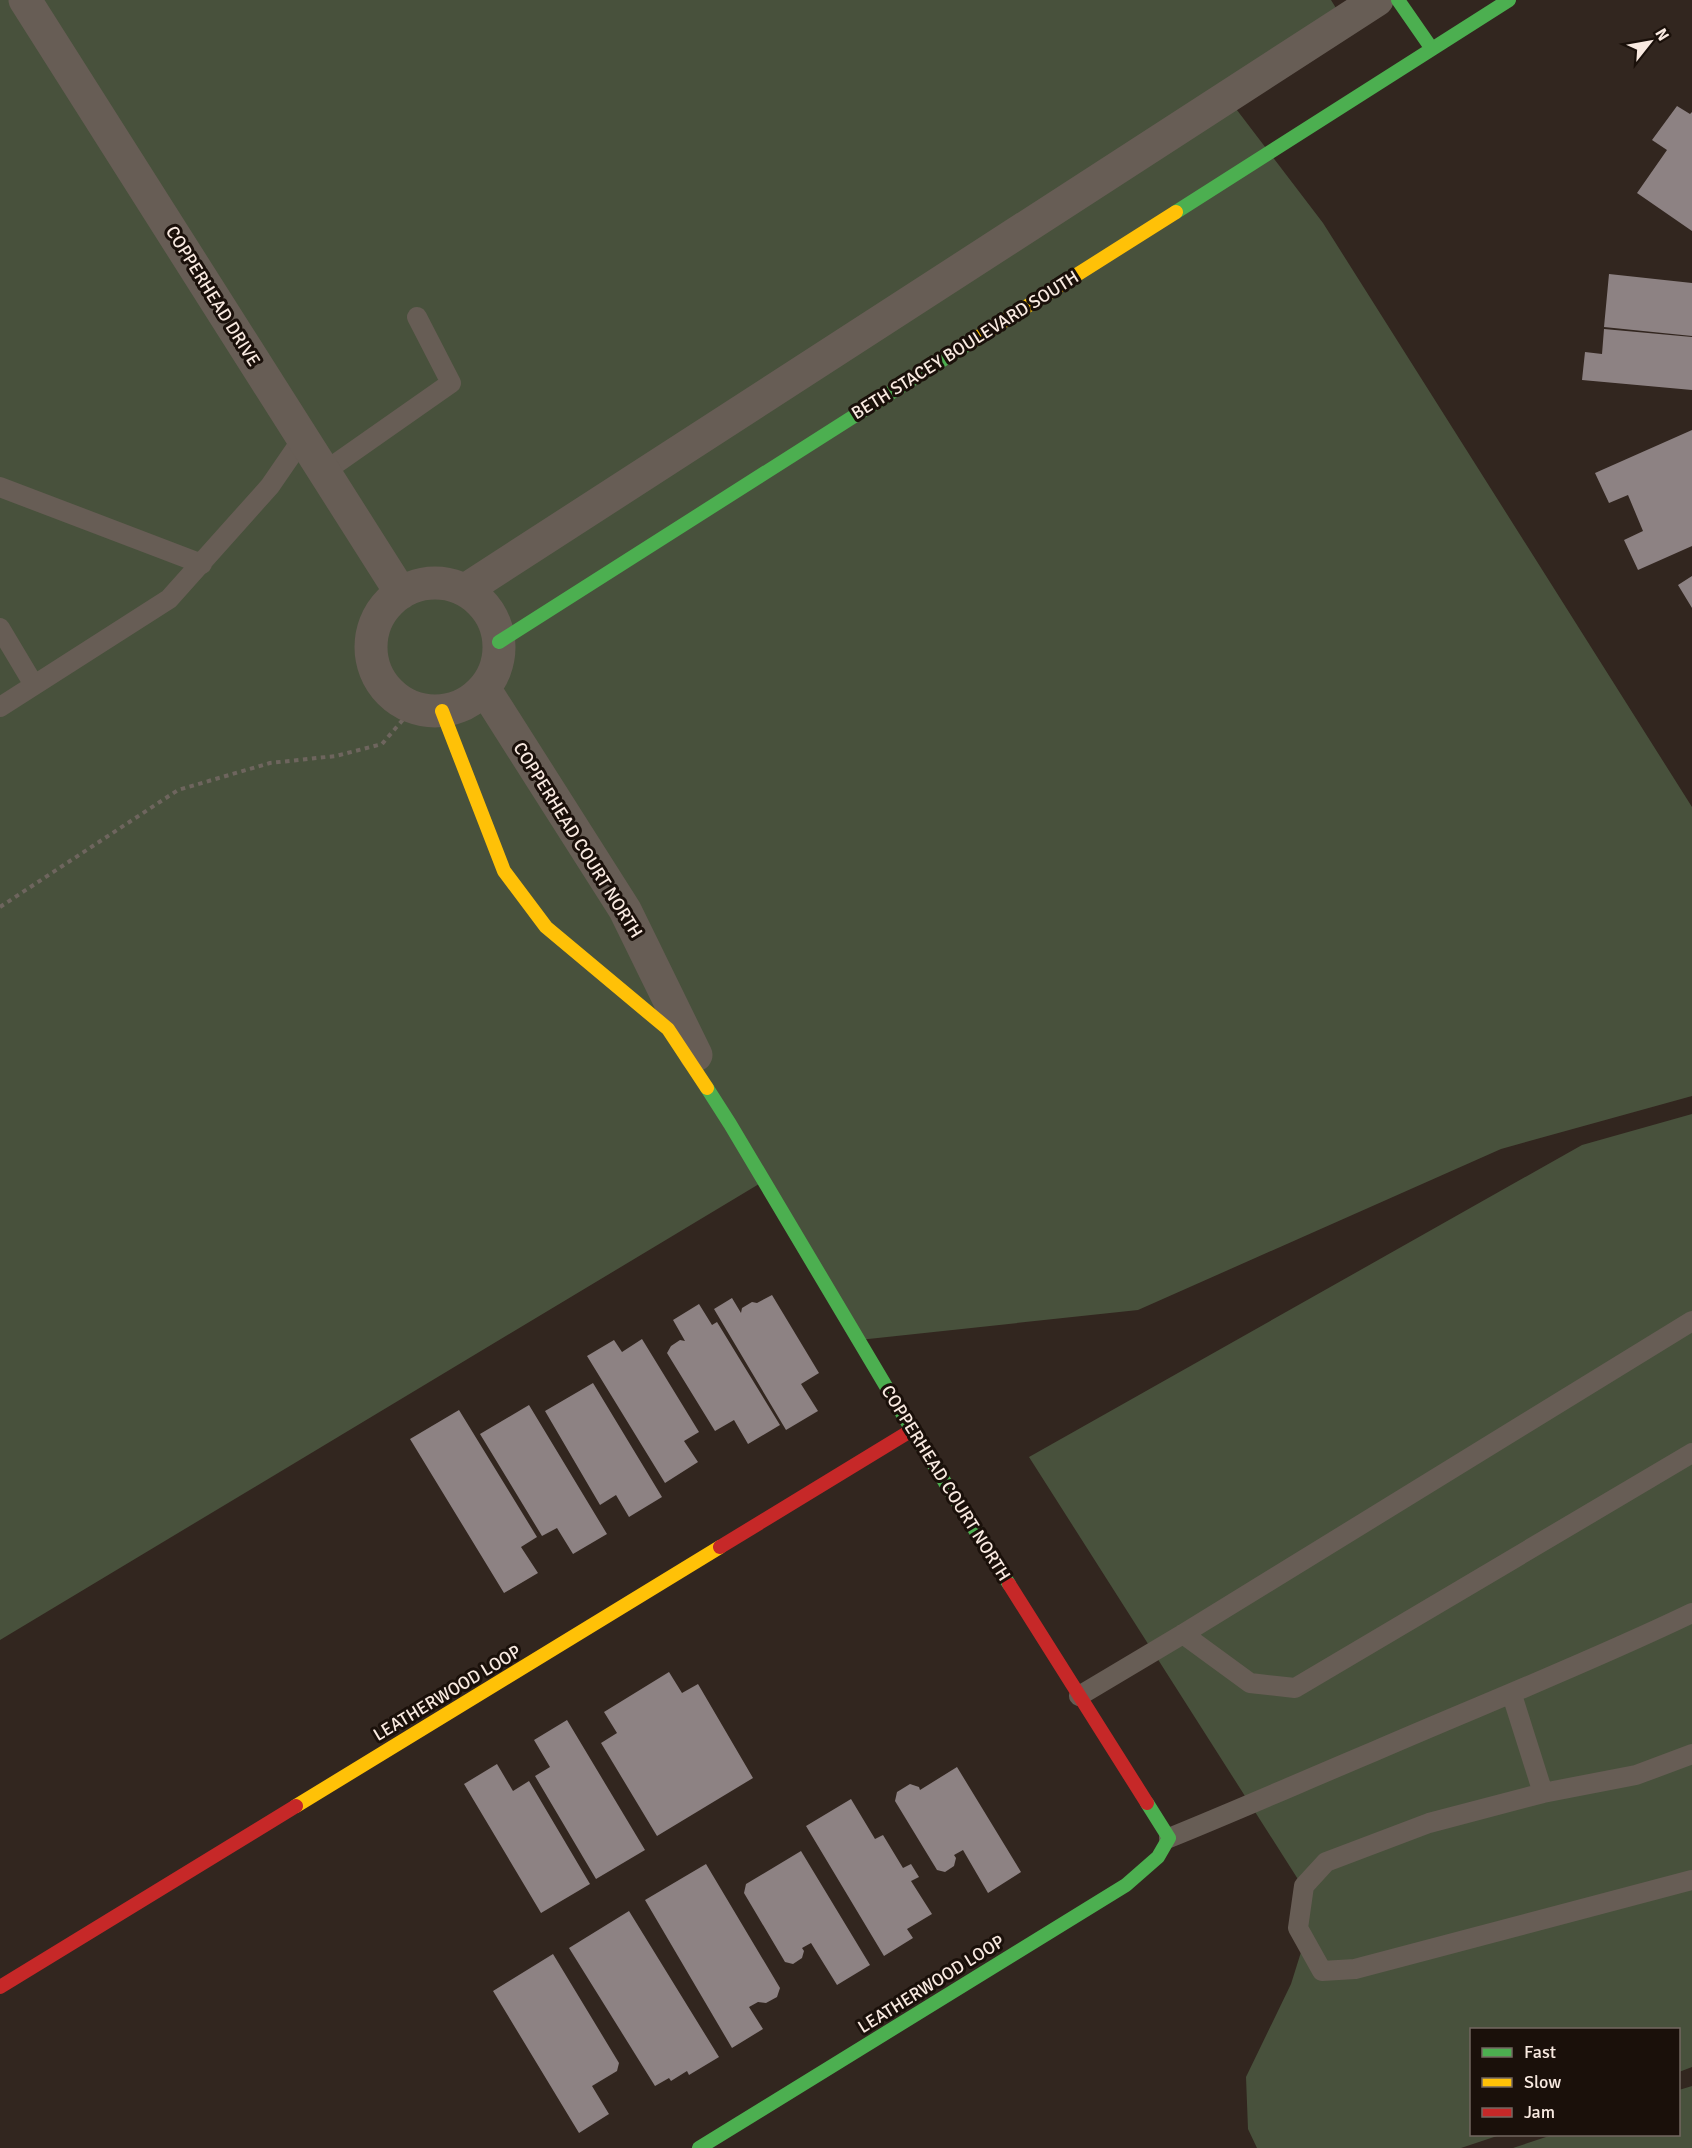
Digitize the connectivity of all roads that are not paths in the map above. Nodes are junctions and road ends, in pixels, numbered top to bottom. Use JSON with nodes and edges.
{"nodes":[{"id":1,"x":25,"y":0,"type":"edge"},
{"id":2,"x":1377,"y":0,"type":"edge"},
{"id":3,"x":1398,"y":0,"type":"edge"},
{"id":4,"x":1509,"y":0,"type":"edge"},
{"id":5,"x":1432,"y":49,"type":"junction"},
{"id":6,"x":417,"y":317,"type":"dead end"},
{"id":7,"x":303,"y":438,"type":"junction"},
{"id":8,"x":324,"y":472,"type":"junction"},
{"id":9,"x":0,"y":487,"type":"edge"},
{"id":10,"x":202,"y":564,"type":"junction"},
{"id":11,"x":465,"y":590,"type":"junction"},
{"id":12,"x":401,"y":592,"type":"junction"},
{"id":13,"x":0,"y":628,"type":"edge"},
{"id":14,"x":498,"y":642,"type":"junction"},
{"id":15,"x":34,"y":685,"type":"junction"},
{"id":16,"x":484,"y":688,"type":"junction"},
{"id":17,"x":0,"y":707,"type":"edge"},
{"id":18,"x":428,"y":709,"type":"junction"},
{"id":19,"x":730,"y":1124,"type":"junction"},
{"id":20,"x":1692,"y":1321,"type":"edge"},
{"id":21,"x":912,"y":1430,"type":"junction"},
{"id":22,"x":1692,"y":1453,"type":"edge"},
{"id":23,"x":1692,"y":1613,"type":"edge"},
{"id":24,"x":1183,"y":1634,"type":"junction"},
{"id":25,"x":1079,"y":1695,"type":"junction"},
{"id":26,"x":1512,"y":1695,"type":"junction"},
{"id":27,"x":1692,"y":1754,"type":"edge"},
{"id":28,"x":1543,"y":1793,"type":"junction"},
{"id":29,"x":1169,"y":1838,"type":"junction"},
{"id":30,"x":1692,"y":1880,"type":"edge"},
{"id":31,"x":0,"y":1987,"type":"edge"},
{"id":32,"x":699,"y":2148,"type":"edge"}],
"edges":[{"from":1,"to":7,"type":"street","name":"COPPERHEAD DRIVE"},
{"from":2,"to":11,"type":"street"},
{"from":3,"to":5,"type":"street"},
{"from":4,"to":5,"type":"street","name":"BETH STACEY BOULEVARD SOUTH"},
{"from":5,"to":14,"type":"street","name":"BETH STACEY BOULEVARD SOUTH"},
{"from":6,"to":8,"type":"lane"},
{"from":7,"to":8,"type":"street","name":"COPPERHEAD DRIVE"},
{"from":7,"to":10,"type":"lane"},
{"from":8,"to":12,"type":"street","name":"COPPERHEAD DRIVE"},
{"from":9,"to":10,"type":"lane"},
{"from":10,"to":15,"type":"lane"},
{"from":11,"to":12,"type":"street"},
{"from":11,"to":14,"type":"street"},
{"from":12,"to":18,"type":"street"},
{"from":13,"to":15,"type":"lane"},
{"from":14,"to":16,"type":"street"},
{"from":15,"to":17,"type":"lane"},
{"from":16,"to":18,"type":"street"},
{"from":16,"to":19,"type":"street","name":"COPPERHEAD COURT NORTH"},
{"from":18,"to":19,"type":"street","name":"COPPERHEAD COURT NORTH"},
{"from":19,"to":21,"type":"street","name":"COPPERHEAD COURT NORTH"},
{"from":20,"to":24,"type":"lane"},
{"from":21,"to":25,"type":"street","name":"COPPERHEAD COURT NORTH"},
{"from":21,"to":31,"type":"street","name":"LEATHERWOOD LOOP"},
{"from":22,"to":24,"type":"lane"},
{"from":23,"to":26,"type":"lane"},
{"from":24,"to":25,"type":"lane"},
{"from":25,"to":29,"type":"street","name":"COPPERHEAD COURT NORTH"},
{"from":26,"to":28,"type":"lane"},
{"from":26,"to":29,"type":"lane"},
{"from":27,"to":28,"type":"lane"},
{"from":28,"to":30,"type":"lane"},
{"from":29,"to":32,"type":"street","name":"LEATHERWOOD LOOP"}]}
